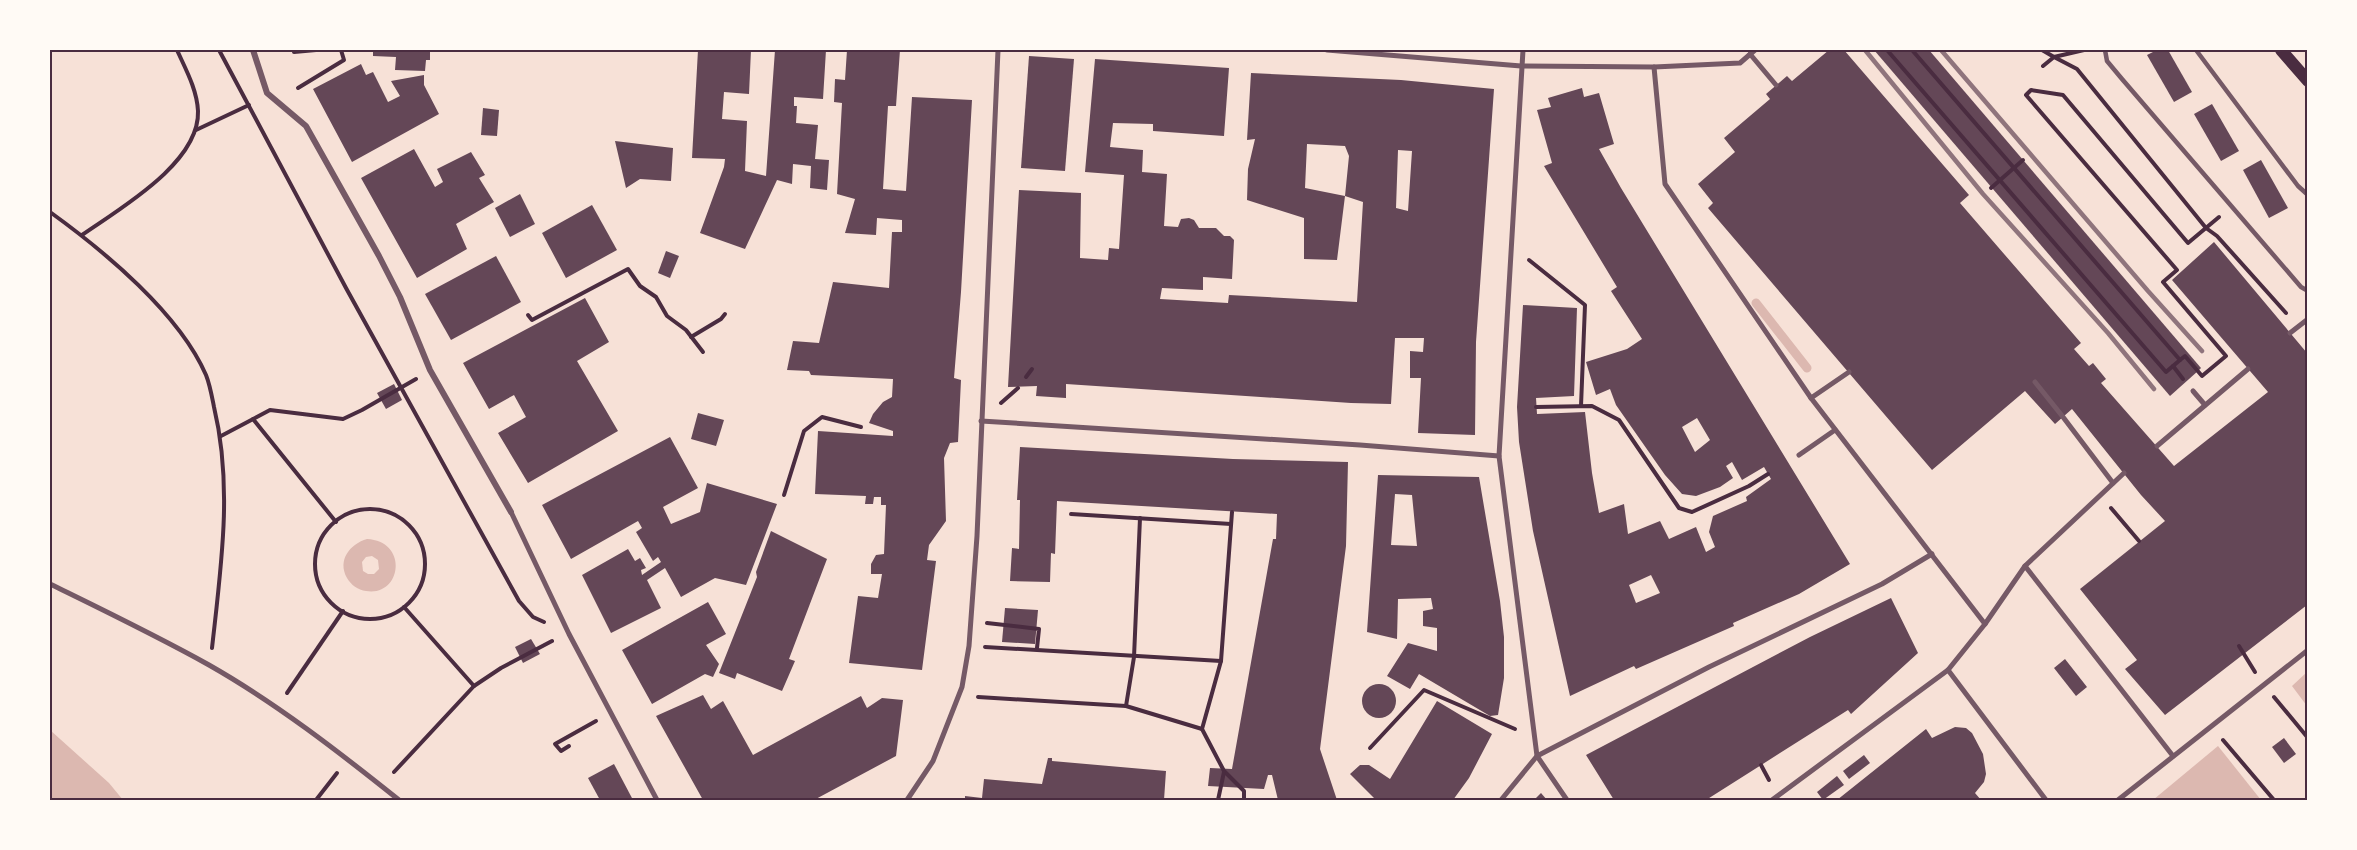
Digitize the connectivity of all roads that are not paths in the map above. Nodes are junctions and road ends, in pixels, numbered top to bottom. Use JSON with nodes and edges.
{"nodes":[{"id":1,"x":254,"y":50,"type":"edge"},
{"id":2,"x":998,"y":50,"type":"edge"},
{"id":3,"x":1327,"y":50,"type":"edge"},
{"id":4,"x":1522,"y":50,"type":"edge"},
{"id":5,"x":1755,"y":50,"type":"edge"},
{"id":6,"x":2105,"y":50,"type":"edge"},
{"id":7,"x":2196,"y":50,"type":"edge"},
{"id":8,"x":2281,"y":50,"type":"edge"},
{"id":9,"x":1750,"y":54,"type":"junction"},
{"id":10,"x":1521,"y":66,"type":"junction"},
{"id":11,"x":1654,"y":67,"type":"junction"},
{"id":12,"x":2307,"y":81,"type":"edge"},
{"id":13,"x":1776,"y":85,"type":"dead end"},
{"id":14,"x":2307,"y":195,"type":"edge"},
{"id":15,"x":2307,"y":291,"type":"edge"},
{"id":16,"x":2307,"y":319,"type":"edge"},
{"id":17,"x":2290,"y":333,"type":"dead end"},
{"id":18,"x":2248,"y":369,"type":"dead end"},
{"id":19,"x":1849,"y":372,"type":"dead end"},
{"id":20,"x":2035,"y":382,"type":"dead end"},
{"id":21,"x":2193,"y":391,"type":"dead end"},
{"id":22,"x":1811,"y":398,"type":"junction"},
{"id":23,"x":2205,"y":405,"type":"junction"},
{"id":24,"x":981,"y":421,"type":"junction"},
{"id":25,"x":1835,"y":430,"type":"junction"},
{"id":26,"x":2157,"y":446,"type":"dead end"},
{"id":27,"x":1800,"y":455,"type":"dead end"},
{"id":28,"x":1499,"y":456,"type":"junction"},
{"id":29,"x":2124,"y":473,"type":"dead end"},
{"id":30,"x":2113,"y":483,"type":"junction"},
{"id":31,"x":512,"y":512,"type":"joint"},
{"id":32,"x":1932,"y":554,"type":"junction"},
{"id":33,"x":2025,"y":566,"type":"junction"},
{"id":34,"x":50,"y":584,"type":"edge"},
{"id":35,"x":1985,"y":624,"type":"junction"},
{"id":36,"x":2307,"y":650,"type":"edge"},
{"id":37,"x":1948,"y":670,"type":"junction"},
{"id":38,"x":1537,"y":756,"type":"junction"},
{"id":39,"x":2173,"y":756,"type":"junction"},
{"id":40,"x":399,"y":801,"type":"edge"},
{"id":41,"x":657,"y":801,"type":"edge"},
{"id":42,"x":907,"y":801,"type":"edge"},
{"id":43,"x":1501,"y":801,"type":"edge"},
{"id":44,"x":1567,"y":801,"type":"edge"},
{"id":45,"x":1772,"y":801,"type":"edge"},
{"id":46,"x":2046,"y":801,"type":"edge"},
{"id":47,"x":2118,"y":801,"type":"edge"}],
"edges":[{"from":1,"to":31,"type":"street"},
{"from":2,"to":24,"type":"street"},
{"from":3,"to":10,"type":"street"},
{"from":4,"to":10,"type":"street"},
{"from":5,"to":9,"type":"street"},
{"from":6,"to":15,"type":"lane"},
{"from":7,"to":14,"type":"lane"},
{"from":8,"to":12,"type":"main road"},
{"from":9,"to":11,"type":"street"},
{"from":9,"to":13,"type":"street"},
{"from":10,"to":11,"type":"street"},
{"from":10,"to":28,"type":"street"},
{"from":11,"to":22,"type":"street"},
{"from":16,"to":17,"type":"street"},
{"from":18,"to":23,"type":"street"},
{"from":19,"to":22,"type":"street"},
{"from":20,"to":30,"type":"street"},
{"from":21,"to":23,"type":"street"},
{"from":22,"to":25,"type":"street"},
{"from":23,"to":26,"type":"street"},
{"from":24,"to":28,"type":"street"},
{"from":24,"to":42,"type":"street"},
{"from":25,"to":27,"type":"street"},
{"from":25,"to":32,"type":"street"},
{"from":28,"to":38,"type":"street"},
{"from":29,"to":30,"type":"street"},
{"from":30,"to":33,"type":"street"},
{"from":31,"to":41,"type":"street"},
{"from":32,"to":35,"type":"street"},
{"from":32,"to":38,"type":"street"},
{"from":33,"to":35,"type":"street"},
{"from":33,"to":39,"type":"street"},
{"from":34,"to":40,"type":"street"},
{"from":35,"to":37,"type":"street"},
{"from":36,"to":39,"type":"street"},
{"from":37,"to":45,"type":"street"},
{"from":37,"to":46,"type":"street"},
{"from":38,"to":43,"type":"street"},
{"from":38,"to":44,"type":"street"},
{"from":39,"to":47,"type":"street"}]}
